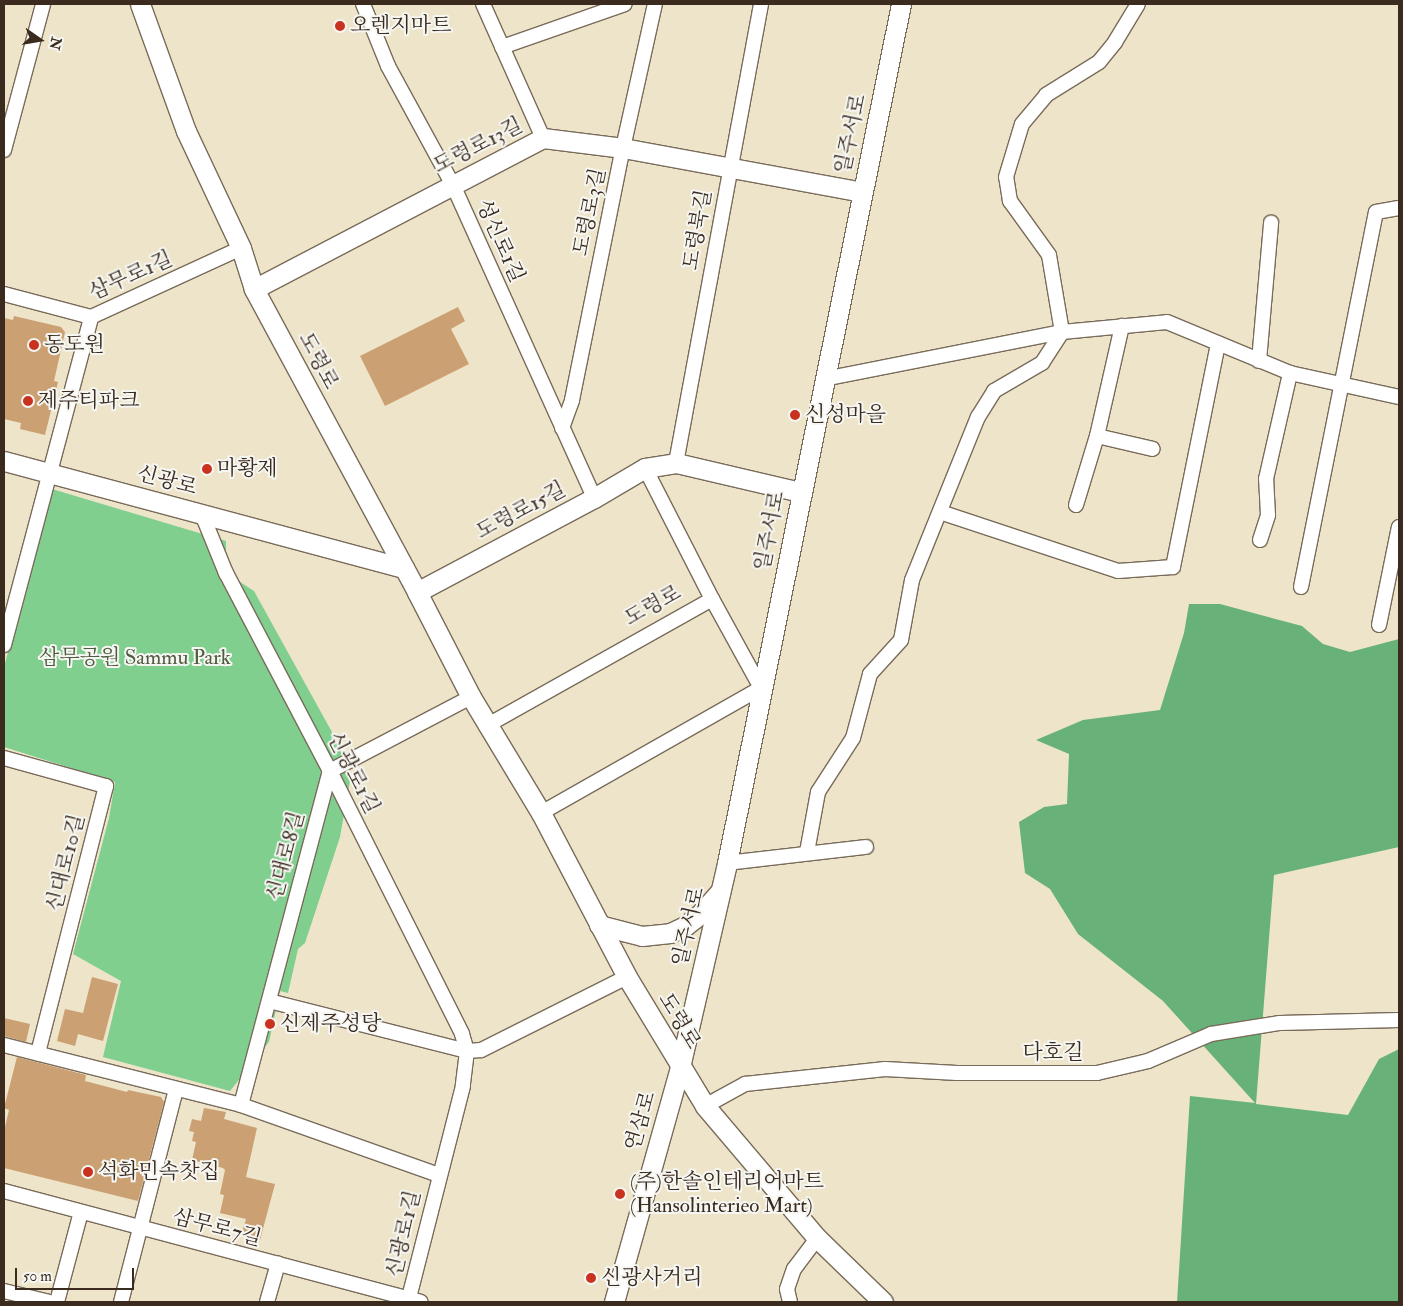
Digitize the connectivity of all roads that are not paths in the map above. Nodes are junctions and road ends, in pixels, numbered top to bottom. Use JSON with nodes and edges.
{"nodes":[{"id":1,"x":43,"y":4,"type":"edge"},
{"id":2,"x":140,"y":4,"type":"edge"},
{"id":3,"x":364,"y":4,"type":"edge"},
{"id":4,"x":484,"y":4,"type":"edge"},
{"id":5,"x":625,"y":4,"type":"edge"},
{"id":6,"x":655,"y":4,"type":"edge"},
{"id":7,"x":761,"y":4,"type":"edge"},
{"id":8,"x":901,"y":4,"type":"edge"},
{"id":9,"x":1138,"y":4,"type":"edge"},
{"id":10,"x":502,"y":47,"type":"junction"},
{"id":11,"x":543,"y":138,"type":"junction"},
{"id":12,"x":623,"y":148,"type":"junction"},
{"id":13,"x":4,"y":150,"type":"edge"},
{"id":14,"x":730,"y":169,"type":"junction"},
{"id":15,"x":453,"y":185,"type":"junction"},
{"id":16,"x":862,"y":192,"type":"junction"},
{"id":17,"x":1399,"y":208,"type":"edge"},
{"id":18,"x":1271,"y":223,"type":"dead end"},
{"id":19,"x":241,"y":248,"type":"junction"},
{"id":20,"x":254,"y":289,"type":"junction"},
{"id":21,"x":4,"y":294,"type":"edge"},
{"id":22,"x":91,"y":317,"type":"junction"},
{"id":23,"x":1122,"y":326,"type":"junction"},
{"id":24,"x":1062,"y":332,"type":"junction"},
{"id":25,"x":1218,"y":343,"type":"junction"},
{"id":26,"x":1259,"y":361,"type":"junction"},
{"id":27,"x":1290,"y":373,"type":"junction"},
{"id":28,"x":824,"y":379,"type":"junction"},
{"id":29,"x":1342,"y":386,"type":"junction"},
{"id":30,"x":1399,"y":397,"type":"edge"},
{"id":31,"x":562,"y":428,"type":"junction"},
{"id":32,"x":1097,"y":436,"type":"junction"},
{"id":33,"x":1153,"y":450,"type":"dead end"},
{"id":34,"x":4,"y":461,"type":"edge"},
{"id":35,"x":676,"y":463,"type":"junction"},
{"id":36,"x":645,"y":468,"type":"junction"},
{"id":37,"x":50,"y":473,"type":"junction"},
{"id":38,"x":800,"y":492,"type":"junction"},
{"id":39,"x":594,"y":498,"type":"junction"},
{"id":40,"x":1076,"y":504,"type":"dead end"},
{"id":41,"x":940,"y":512,"type":"junction"},
{"id":42,"x":202,"y":514,"type":"junction"},
{"id":43,"x":1399,"y":527,"type":"edge"},
{"id":44,"x":1260,"y":540,"type":"dead end"},
{"id":45,"x":404,"y":568,"type":"junction"},
{"id":46,"x":1301,"y":587,"type":"dead end"},
{"id":47,"x":417,"y":592,"type":"junction"},
{"id":48,"x":712,"y":599,"type":"junction"},
{"id":49,"x":8,"y":613,"type":"edge"},
{"id":50,"x":1379,"y":625,"type":"dead end"},
{"id":51,"x":4,"y":645,"type":"edge"},
{"id":52,"x":761,"y":688,"type":"junction"},
{"id":53,"x":471,"y":697,"type":"junction"},
{"id":54,"x":486,"y":726,"type":"junction"},
{"id":55,"x":4,"y":758,"type":"edge"},
{"id":56,"x":330,"y":771,"type":"junction"},
{"id":57,"x":541,"y":814,"type":"junction"},
{"id":58,"x":866,"y":847,"type":"dead end"},
{"id":59,"x":807,"y":852,"type":"junction"},
{"id":60,"x":727,"y":863,"type":"junction"},
{"id":61,"x":720,"y":891,"type":"junction"},
{"id":62,"x":599,"y":925,"type":"junction"},
{"id":63,"x":627,"y":977,"type":"junction"},
{"id":64,"x":269,"y":1001,"type":"junction"},
{"id":65,"x":1399,"y":1020,"type":"edge"},
{"id":66,"x":4,"y":1045,"type":"edge"},
{"id":67,"x":467,"y":1051,"type":"junction"},
{"id":68,"x":38,"y":1053,"type":"junction"},
{"id":69,"x":680,"y":1067,"type":"junction"},
{"id":70,"x":176,"y":1089,"type":"junction"},
{"id":71,"x":240,"y":1105,"type":"junction"},
{"id":72,"x":705,"y":1106,"type":"junction"},
{"id":73,"x":439,"y":1175,"type":"junction"},
{"id":74,"x":4,"y":1191,"type":"edge"},
{"id":75,"x":81,"y":1212,"type":"junction"},
{"id":76,"x":142,"y":1228,"type":"junction"},
{"id":77,"x":817,"y":1238,"type":"junction"},
{"id":78,"x":278,"y":1264,"type":"junction"},
{"id":79,"x":4,"y":1291,"type":"edge"},
{"id":80,"x":412,"y":1301,"type":"edge"},
{"id":81,"x":49,"y":1302,"type":"edge"},
{"id":82,"x":57,"y":1302,"type":"edge"},
{"id":83,"x":122,"y":1302,"type":"edge"},
{"id":84,"x":267,"y":1302,"type":"edge"},
{"id":85,"x":614,"y":1302,"type":"edge"},
{"id":86,"x":790,"y":1302,"type":"edge"},
{"id":87,"x":883,"y":1302,"type":"edge"}],
"edges":[{"from":1,"to":13,"type":"street"},
{"from":2,"to":19,"type":"main road","name":"도령로"},
{"from":3,"to":15,"type":"street","name":"성신로1길"},
{"from":4,"to":10,"type":"street"},
{"from":5,"to":10,"type":"street"},
{"from":6,"to":12,"type":"street","name":"도령로3길"},
{"from":7,"to":14,"type":"street","name":"도령북길"},
{"from":8,"to":16,"type":"main road","name":"일주서로"},
{"from":9,"to":24,"type":"street"},
{"from":10,"to":11,"type":"street"},
{"from":11,"to":12,"type":"main road","name":"도령로13길"},
{"from":11,"to":15,"type":"main road","name":"도령로13길"},
{"from":12,"to":14,"type":"main road","name":"도령로13길"},
{"from":12,"to":31,"type":"street","name":"도령로3길"},
{"from":14,"to":16,"type":"main road","name":"도령로13길"},
{"from":14,"to":35,"type":"street","name":"도령북길"},
{"from":15,"to":20,"type":"main road","name":"도령로13길"},
{"from":15,"to":31,"type":"street","name":"성신로1길"},
{"from":16,"to":28,"type":"main road","name":"일주서로"},
{"from":17,"to":29,"type":"street"},
{"from":18,"to":26,"type":"street"},
{"from":19,"to":20,"type":"main road","name":"도령로"},
{"from":19,"to":22,"type":"street","name":"삼무로1길"},
{"from":20,"to":45,"type":"main road","name":"도령로"},
{"from":21,"to":22,"type":"street","name":"삼무로1길"},
{"from":22,"to":37,"type":"street"},
{"from":23,"to":24,"type":"street"},
{"from":23,"to":25,"type":"street"},
{"from":23,"to":32,"type":"street"},
{"from":24,"to":28,"type":"street"},
{"from":24,"to":41,"type":"street"},
{"from":25,"to":26,"type":"street"},
{"from":25,"to":41,"type":"street"},
{"from":26,"to":27,"type":"street"},
{"from":27,"to":29,"type":"street"},
{"from":27,"to":44,"type":"street"},
{"from":28,"to":38,"type":"main road","name":"일주서로"},
{"from":29,"to":30,"type":"street"},
{"from":29,"to":46,"type":"street"},
{"from":31,"to":39,"type":"street","name":"성신로1길"},
{"from":32,"to":33,"type":"street"},
{"from":32,"to":40,"type":"street"},
{"from":34,"to":37,"type":"main road","name":"신광로"},
{"from":35,"to":36,"type":"main road","name":"도령로15길"},
{"from":35,"to":38,"type":"main road","name":"도령로15길"},
{"from":36,"to":39,"type":"main road","name":"도령로15길"},
{"from":36,"to":48,"type":"street"},
{"from":37,"to":42,"type":"main road","name":"신광로"},
{"from":37,"to":49,"type":"street"},
{"from":38,"to":52,"type":"main road","name":"일주서로"},
{"from":39,"to":47,"type":"main road","name":"도령로15길"},
{"from":41,"to":59,"type":"street"},
{"from":42,"to":45,"type":"main road","name":"신광로"},
{"from":42,"to":56,"type":"street","name":"신광로1길"},
{"from":43,"to":50,"type":"street"},
{"from":45,"to":47,"type":"main road","name":"도령로"},
{"from":47,"to":53,"type":"main road","name":"도령로"},
{"from":48,"to":52,"type":"street"},
{"from":48,"to":54,"type":"street","name":"도령로"},
{"from":49,"to":51,"type":"street"},
{"from":52,"to":57,"type":"street"},
{"from":52,"to":60,"type":"main road","name":"일주서로"},
{"from":53,"to":54,"type":"main road","name":"도령로"},
{"from":53,"to":56,"type":"street"},
{"from":54,"to":57,"type":"main road","name":"도령로"},
{"from":55,"to":68,"type":"street","name":"신대로10길"},
{"from":56,"to":64,"type":"street","name":"신대로8길"},
{"from":56,"to":67,"type":"street","name":"신광로1길"},
{"from":57,"to":62,"type":"main road","name":"도령로"},
{"from":58,"to":59,"type":"street"},
{"from":59,"to":60,"type":"street"},
{"from":60,"to":61,"type":"main road","name":"일주서로"},
{"from":61,"to":62,"type":"main road"},
{"from":61,"to":69,"type":"main road","name":"일주서로"},
{"from":62,"to":63,"type":"main road","name":"도령로"},
{"from":63,"to":67,"type":"street"},
{"from":63,"to":69,"type":"main road","name":"도령로"},
{"from":64,"to":67,"type":"street"},
{"from":64,"to":71,"type":"street","name":"신대로8길"},
{"from":65,"to":72,"type":"street","name":"다호길"},
{"from":66,"to":68,"type":"street","name":"신광로1길"},
{"from":67,"to":73,"type":"street","name":"신광로1길"},
{"from":68,"to":70,"type":"street","name":"신광로1길"},
{"from":69,"to":72,"type":"main road","name":"도령로"},
{"from":69,"to":85,"type":"main road","name":"연삼로"},
{"from":70,"to":71,"type":"street","name":"신광로1길"},
{"from":70,"to":76,"type":"street"},
{"from":71,"to":73,"type":"street","name":"신광로1길"},
{"from":72,"to":77,"type":"main road","name":"도령로"},
{"from":73,"to":80,"type":"street","name":"신광로1길"},
{"from":74,"to":75,"type":"street","name":"삼무로7길"},
{"from":75,"to":76,"type":"street","name":"삼무로7길"},
{"from":75,"to":82,"type":"street"},
{"from":76,"to":78,"type":"street","name":"삼무로7길"},
{"from":76,"to":83,"type":"street"},
{"from":77,"to":86,"type":"street"},
{"from":77,"to":87,"type":"main road","name":"도령로"},
{"from":78,"to":80,"type":"street","name":"삼무로7길"},
{"from":78,"to":84,"type":"street"},
{"from":79,"to":81,"type":"street"}]}
